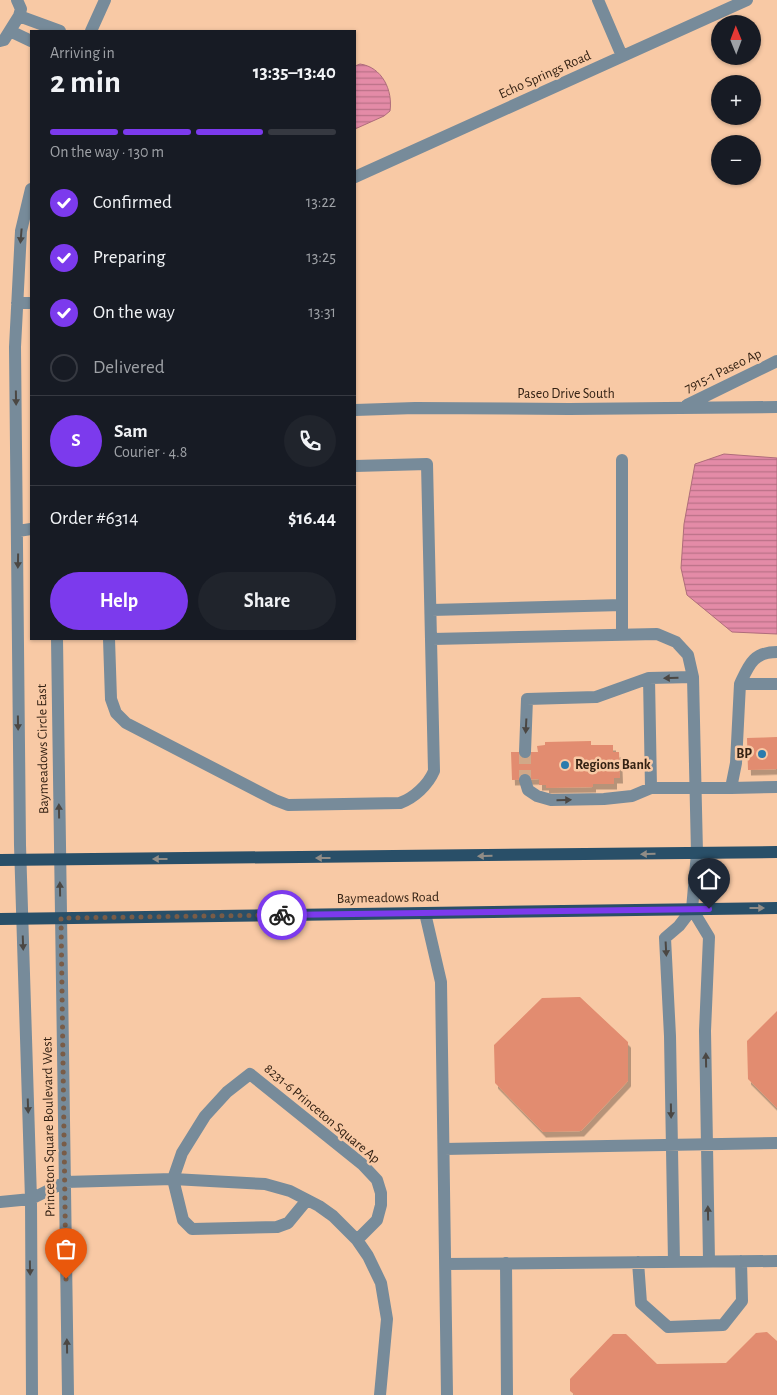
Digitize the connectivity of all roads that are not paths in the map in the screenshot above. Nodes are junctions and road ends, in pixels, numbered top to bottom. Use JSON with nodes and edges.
{"nodes":[{"id":1,"x":17,"y":0,"type":"edge"},
{"id":2,"x":105,"y":0,"type":"edge"},
{"id":3,"x":598,"y":0,"type":"edge"},
{"id":4,"x":747,"y":0,"type":"edge"},
{"id":5,"x":19,"y":16,"type":"junction"},
{"id":6,"x":57,"y":30,"type":"edge"},
{"id":7,"x":90,"y":30,"type":"edge"},
{"id":8,"x":10,"y":32,"type":"junction"},
{"id":9,"x":0,"y":41,"type":"edge"},
{"id":10,"x":30,"y":41,"type":"edge"},
{"id":11,"x":622,"y":56,"type":"junction"},
{"id":12,"x":356,"y":177,"type":"edge"},
{"id":13,"x":30,"y":193,"type":"edge"},
{"id":14,"x":17,"y":303,"type":"junction"},
{"id":15,"x":30,"y":303,"type":"edge"},
{"id":16,"x":777,"y":361,"type":"edge"},
{"id":17,"x":777,"y":407,"type":"edge"},
{"id":18,"x":682,"y":408,"type":"junction"},
{"id":19,"x":356,"y":410,"type":"edge"},
{"id":20,"x":622,"y":460,"type":"dead end"},
{"id":21,"x":356,"y":466,"type":"edge"},
{"id":22,"x":30,"y":529,"type":"edge"},
{"id":23,"x":18,"y":531,"type":"junction"},
{"id":24,"x":622,"y":605,"type":"junction"},
{"id":25,"x":431,"y":610,"type":"junction"},
{"id":26,"x":622,"y":634,"type":"junction"},
{"id":27,"x":432,"y":639,"type":"junction"},
{"id":28,"x":56,"y":640,"type":"edge"},
{"id":29,"x":109,"y":640,"type":"edge"},
{"id":30,"x":777,"y":652,"type":"edge"},
{"id":31,"x":693,"y":677,"type":"junction"},
{"id":32,"x":649,"y":678,"type":"junction"},
{"id":33,"x":740,"y":684,"type":"junction"},
{"id":34,"x":777,"y":684,"type":"edge"},
{"id":35,"x":525,"y":752,"type":"tunnel mouth"},
{"id":36,"x":525,"y":780,"type":"tunnel mouth"},
{"id":37,"x":777,"y":787,"type":"edge"},
{"id":38,"x":651,"y":788,"type":"junction"},
{"id":39,"x":696,"y":788,"type":"junction"},
{"id":40,"x":731,"y":788,"type":"junction"},
{"id":41,"x":777,"y":852,"type":"edge"},
{"id":42,"x":697,"y":853,"type":"junction"},
{"id":43,"x":60,"y":859,"type":"junction"},
{"id":44,"x":0,"y":860,"type":"edge"},
{"id":45,"x":20,"y":860,"type":"junction"},
{"id":46,"x":777,"y":908,"type":"edge"},
{"id":47,"x":692,"y":909,"type":"junction"},
{"id":48,"x":425,"y":913,"type":"junction"},
{"id":49,"x":61,"y":918,"type":"junction"},
{"id":50,"x":0,"y":919,"type":"edge"},
{"id":51,"x":22,"y":919,"type":"junction"},
{"id":52,"x":777,"y":1143,"type":"edge"},
{"id":53,"x":672,"y":1144,"type":"junction"},
{"id":54,"x":707,"y":1144,"type":"junction"},
{"id":55,"x":444,"y":1148,"type":"junction"},
{"id":56,"x":173,"y":1179,"type":"junction"},
{"id":57,"x":65,"y":1182,"type":"junction"},
{"id":58,"x":31,"y":1199,"type":"junction"},
{"id":59,"x":307,"y":1200,"type":"junction"},
{"id":60,"x":0,"y":1202,"type":"edge"},
{"id":61,"x":357,"y":1240,"type":"junction"},
{"id":62,"x":741,"y":1261,"type":"junction"},
{"id":63,"x":777,"y":1261,"type":"edge"},
{"id":64,"x":638,"y":1262,"type":"junction"},
{"id":65,"x":674,"y":1262,"type":"junction"},
{"id":66,"x":708,"y":1262,"type":"junction"},
{"id":67,"x":506,"y":1263,"type":"junction"},
{"id":68,"x":445,"y":1264,"type":"junction"},
{"id":69,"x":32,"y":1395,"type":"edge"},
{"id":70,"x":68,"y":1395,"type":"edge"},
{"id":71,"x":380,"y":1395,"type":"edge"},
{"id":72,"x":447,"y":1395,"type":"edge"},
{"id":73,"x":507,"y":1395,"type":"edge"}],
"edges":[{"from":1,"to":5,"type":"street"},
{"from":2,"to":7,"type":"street"},
{"from":3,"to":11,"type":"street"},
{"from":4,"to":11,"type":"street","name":"Echo Springs Road"},
{"from":5,"to":6,"type":"street"},
{"from":5,"to":8,"type":"street"},
{"from":8,"to":9,"type":"street"},
{"from":8,"to":10,"type":"street"},
{"from":11,"to":12,"type":"street","name":"Echo Springs Road"},
{"from":13,"to":14,"type":"street","name":"Baymeadows Circle East","one_way":true},
{"from":14,"to":15,"type":"street"},
{"from":14,"to":23,"type":"street","name":"Baymeadows Circle East","one_way":true},
{"from":16,"to":18,"type":"street","name":"7915-1 Paseo Ap"},
{"from":17,"to":18,"type":"street","name":"Paseo Drive South"},
{"from":18,"to":19,"type":"street","name":"Paseo Drive South"},
{"from":20,"to":24,"type":"street"},
{"from":21,"to":25,"type":"street"},
{"from":22,"to":23,"type":"street"},
{"from":23,"to":45,"type":"street","name":"Baymeadows Circle East","one_way":true},
{"from":24,"to":25,"type":"street"},
{"from":24,"to":26,"type":"street"},
{"from":25,"to":27,"type":"street"},
{"from":26,"to":27,"type":"street"},
{"from":26,"to":31,"type":"street"},
{"from":27,"to":29,"type":"street"},
{"from":43,"to":28,"type":"street","name":"Baymeadows Circle East","one_way":true},
{"from":30,"to":33,"type":"street"},
{"from":31,"to":32,"type":"street","one_way":true},
{"from":31,"to":39,"type":"street"},
{"from":32,"to":35,"type":"street","one_way":true},
{"from":32,"to":38,"type":"street"},
{"from":33,"to":34,"type":"street"},
{"from":33,"to":40,"type":"street"},
{"from":36,"to":38,"type":"street","one_way":true},
{"from":37,"to":40,"type":"street"},
{"from":38,"to":39,"type":"street"},
{"from":39,"to":40,"type":"street"},
{"from":39,"to":42,"type":"street"},
{"from":41,"to":42,"type":"main road"},
{"from":42,"to":43,"type":"main road","one_way":true},
{"from":42,"to":47,"type":"street"},
{"from":43,"to":45,"type":"main road"},
{"from":49,"to":43,"type":"street","name":"Princeton Square Boulevard West","one_way":true},
{"from":44,"to":45,"type":"main road"},
{"from":45,"to":51,"type":"street","name":"Princeton Square Boulevard West"},
{"from":47,"to":46,"type":"main road","name":"Baymeadows Road","one_way":true},
{"from":47,"to":48,"type":"main road","name":"Baymeadows Road"},
{"from":47,"to":53,"type":"street","one_way":true},
{"from":54,"to":47,"type":"street","one_way":true},
{"from":48,"to":49,"type":"main road","name":"Baymeadows Road"},
{"from":48,"to":55,"type":"street"},
{"from":49,"to":51,"type":"main road","name":"Baymeadows Road"},
{"from":49,"to":57,"type":"street","name":"Princeton Square Boulevard West"},
{"from":50,"to":51,"type":"main road","name":"Baymeadows Road"},
{"from":51,"to":58,"type":"street","name":"Princeton Square Boulevard West","one_way":true},
{"from":52,"to":54,"type":"street"},
{"from":53,"to":54,"type":"street"},
{"from":53,"to":55,"type":"street"},
{"from":53,"to":65,"type":"street"},
{"from":66,"to":54,"type":"street","one_way":true},
{"from":55,"to":68,"type":"street"},
{"from":56,"to":57,"type":"street"},
{"from":56,"to":59,"type":"street"},
{"from":56,"to":59,"type":"street"},
{"from":56,"to":61,"type":"street","name":"8231-6 Princeton Square Ap"},
{"from":57,"to":58,"type":"street"},
{"from":70,"to":57,"type":"street","name":"Princeton Square Boulevard West","one_way":true},
{"from":58,"to":60,"type":"street"},
{"from":58,"to":69,"type":"street","name":"Princeton Square Boulevard West","one_way":true},
{"from":59,"to":61,"type":"street"},
{"from":61,"to":71,"type":"street"},
{"from":62,"to":63,"type":"street"},
{"from":62,"to":64,"type":"street"},
{"from":62,"to":66,"type":"street"},
{"from":64,"to":65,"type":"street"},
{"from":64,"to":67,"type":"street"},
{"from":65,"to":66,"type":"street"},
{"from":67,"to":68,"type":"street"},
{"from":67,"to":73,"type":"street"},
{"from":68,"to":72,"type":"street"}]}
